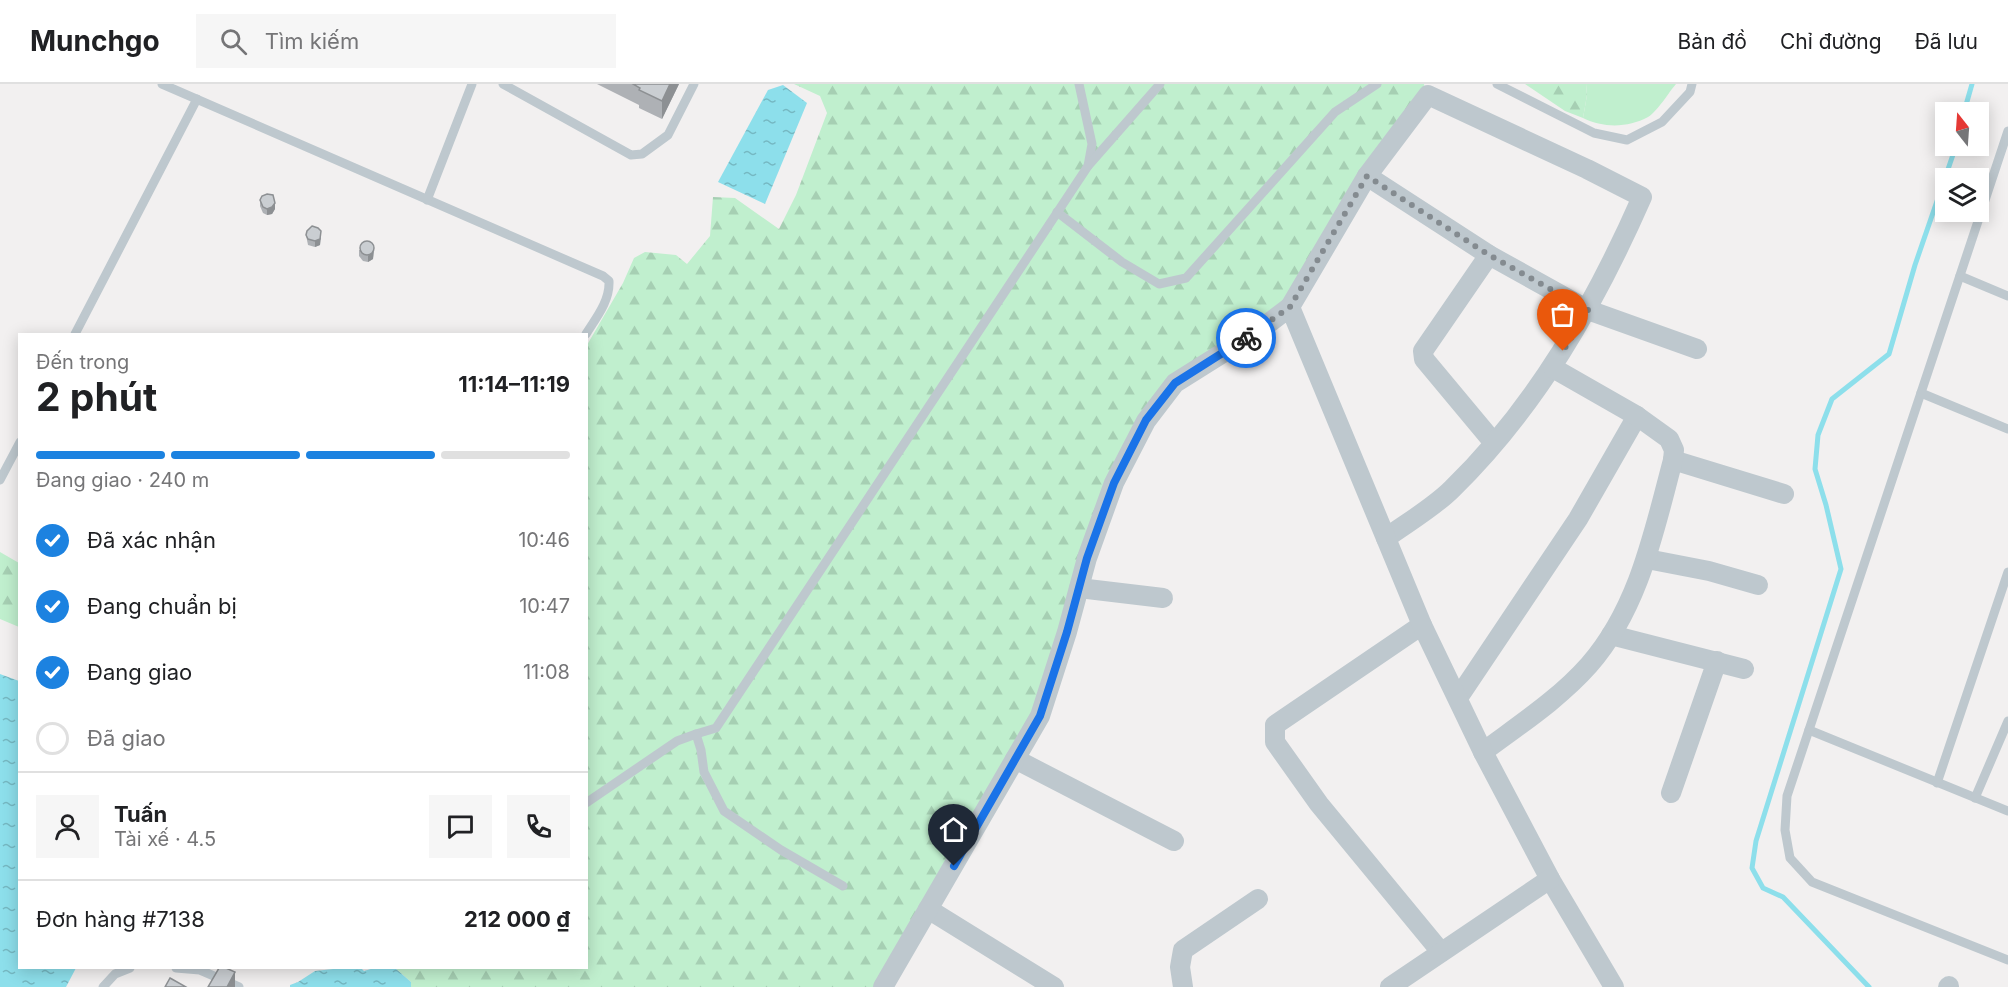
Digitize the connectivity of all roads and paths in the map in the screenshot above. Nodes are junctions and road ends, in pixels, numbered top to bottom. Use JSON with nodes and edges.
{"nodes":[{"id":1,"x":162,"y":84,"type":"edge"},
{"id":2,"x":472,"y":84,"type":"edge"},
{"id":3,"x":503,"y":84,"type":"edge"},
{"id":4,"x":694,"y":84,"type":"edge"},
{"id":5,"x":1079,"y":84,"type":"edge"},
{"id":6,"x":1160,"y":84,"type":"edge"},
{"id":7,"x":1377,"y":84,"type":"edge"},
{"id":8,"x":1497,"y":84,"type":"edge"},
{"id":9,"x":1692,"y":84,"type":"edge"},
{"id":10,"x":197,"y":99,"type":"junction"},
{"id":11,"x":2008,"y":131,"type":"edge"},
{"id":12,"x":2004,"y":156,"type":"edge"},
{"id":13,"x":1088,"y":166,"type":"junction"},
{"id":14,"x":1367,"y":176,"type":"junction"},
{"id":15,"x":427,"y":200,"type":"junction"},
{"id":16,"x":1057,"y":212,"type":"junction"},
{"id":17,"x":1489,"y":255,"type":"junction"},
{"id":18,"x":1960,"y":276,"type":"junction"},
{"id":19,"x":2008,"y":296,"type":"edge"},
{"id":20,"x":1290,"y":307,"type":"junction"},
{"id":21,"x":1588,"y":310,"type":"junction"},
{"id":22,"x":76,"y":333,"type":"edge"},
{"id":23,"x":587,"y":333,"type":"edge"},
{"id":24,"x":1697,"y":348,"type":"dead end"},
{"id":25,"x":1553,"y":368,"type":"junction"},
{"id":26,"x":1921,"y":393,"type":"junction"},
{"id":27,"x":1637,"y":416,"type":"junction"},
{"id":28,"x":2008,"y":429,"type":"edge"},
{"id":29,"x":1494,"y":444,"type":"junction"},
{"id":30,"x":18,"y":446,"type":"edge"},
{"id":31,"x":1673,"y":460,"type":"junction"},
{"id":32,"x":0,"y":480,"type":"edge"},
{"id":33,"x":1784,"y":495,"type":"dead end"},
{"id":34,"x":1386,"y":538,"type":"junction"},
{"id":35,"x":1647,"y":559,"type":"junction"},
{"id":36,"x":2008,"y":572,"type":"edge"},
{"id":37,"x":1758,"y":585,"type":"dead end"},
{"id":38,"x":1079,"y":588,"type":"junction"},
{"id":39,"x":1163,"y":598,"type":"dead end"},
{"id":40,"x":1422,"y":625,"type":"junction"},
{"id":41,"x":1611,"y":636,"type":"junction"},
{"id":42,"x":1717,"y":661,"type":"junction"},
{"id":43,"x":1744,"y":669,"type":"dead end"},
{"id":44,"x":1458,"y":698,"type":"junction"},
{"id":45,"x":2008,"y":721,"type":"edge"},
{"id":46,"x":1809,"y":730,"type":"junction"},
{"id":47,"x":696,"y":734,"type":"junction"},
{"id":48,"x":1483,"y":752,"type":"junction"},
{"id":49,"x":1015,"y":759,"type":"junction"},
{"id":50,"x":1937,"y":783,"type":"junction"},
{"id":51,"x":1671,"y":794,"type":"dead end"},
{"id":52,"x":1974,"y":798,"type":"junction"},
{"id":53,"x":588,"y":802,"type":"edge"},
{"id":54,"x":2008,"y":811,"type":"edge"},
{"id":55,"x":1174,"y":841,"type":"dead end"},
{"id":56,"x":1550,"y":879,"type":"junction"},
{"id":57,"x":843,"y":886,"type":"dead end"},
{"id":58,"x":1258,"y":899,"type":"dead end"},
{"id":59,"x":928,"y":909,"type":"junction"},
{"id":60,"x":1441,"y":952,"type":"junction"},
{"id":61,"x":2008,"y":960,"type":"edge"},
{"id":62,"x":128,"y":969,"type":"edge"},
{"id":63,"x":201,"y":969,"type":"edge"},
{"id":64,"x":1412,"y":980,"type":"edge"},
{"id":65,"x":104,"y":987,"type":"edge"},
{"id":66,"x":239,"y":987,"type":"edge"},
{"id":67,"x":883,"y":987,"type":"edge"},
{"id":68,"x":1054,"y":987,"type":"edge"},
{"id":69,"x":1183,"y":987,"type":"edge"},
{"id":70,"x":1390,"y":987,"type":"edge"},
{"id":71,"x":1614,"y":987,"type":"edge"}],
"edges":[{"from":1,"to":10,"type":"lane"},
{"from":2,"to":15,"type":"lane"},
{"from":3,"to":4,"type":"lane"},
{"from":5,"to":13,"type":"lane"},
{"from":6,"to":13,"type":"lane"},
{"from":7,"to":16,"type":"lane"},
{"from":8,"to":9,"type":"lane"},
{"from":10,"to":15,"type":"lane"},
{"from":10,"to":22,"type":"lane"},
{"from":11,"to":12,"type":"lane"},
{"from":12,"to":18,"type":"lane"},
{"from":13,"to":16,"type":"lane"},
{"from":14,"to":17,"type":"street"},
{"from":14,"to":20,"type":"street"},
{"from":14,"to":21,"type":"street"},
{"from":15,"to":23,"type":"lane"},
{"from":16,"to":47,"type":"lane"},
{"from":17,"to":21,"type":"street"},
{"from":17,"to":29,"type":"street"},
{"from":18,"to":19,"type":"lane"},
{"from":18,"to":26,"type":"lane"},
{"from":20,"to":34,"type":"street"},
{"from":20,"to":38,"type":"street"},
{"from":21,"to":24,"type":"street"},
{"from":21,"to":25,"type":"street"},
{"from":25,"to":27,"type":"street"},
{"from":25,"to":29,"type":"street"},
{"from":26,"to":28,"type":"lane"},
{"from":26,"to":46,"type":"lane"},
{"from":27,"to":31,"type":"street"},
{"from":27,"to":44,"type":"street"},
{"from":29,"to":34,"type":"street"},
{"from":30,"to":32,"type":"lane"},
{"from":31,"to":33,"type":"street"},
{"from":31,"to":35,"type":"street"},
{"from":34,"to":40,"type":"street"},
{"from":35,"to":37,"type":"street"},
{"from":35,"to":41,"type":"street"},
{"from":36,"to":50,"type":"lane"},
{"from":38,"to":39,"type":"street"},
{"from":38,"to":49,"type":"street"},
{"from":40,"to":44,"type":"street"},
{"from":40,"to":60,"type":"street"},
{"from":41,"to":42,"type":"street"},
{"from":41,"to":48,"type":"street"},
{"from":42,"to":43,"type":"street"},
{"from":42,"to":51,"type":"street"},
{"from":44,"to":48,"type":"street"},
{"from":45,"to":52,"type":"lane"},
{"from":46,"to":50,"type":"lane"},
{"from":46,"to":61,"type":"lane"},
{"from":47,"to":53,"type":"lane"},
{"from":47,"to":57,"type":"lane"},
{"from":48,"to":56,"type":"street"},
{"from":49,"to":55,"type":"street"},
{"from":49,"to":59,"type":"street"},
{"from":50,"to":52,"type":"lane"},
{"from":52,"to":54,"type":"lane"},
{"from":56,"to":60,"type":"street"},
{"from":56,"to":71,"type":"street"},
{"from":58,"to":69,"type":"street"},
{"from":59,"to":67,"type":"street"},
{"from":59,"to":68,"type":"street"},
{"from":60,"to":64,"type":"street"},
{"from":62,"to":65,"type":"lane"},
{"from":63,"to":66,"type":"lane"},
{"from":64,"to":70,"type":"street"}]}
